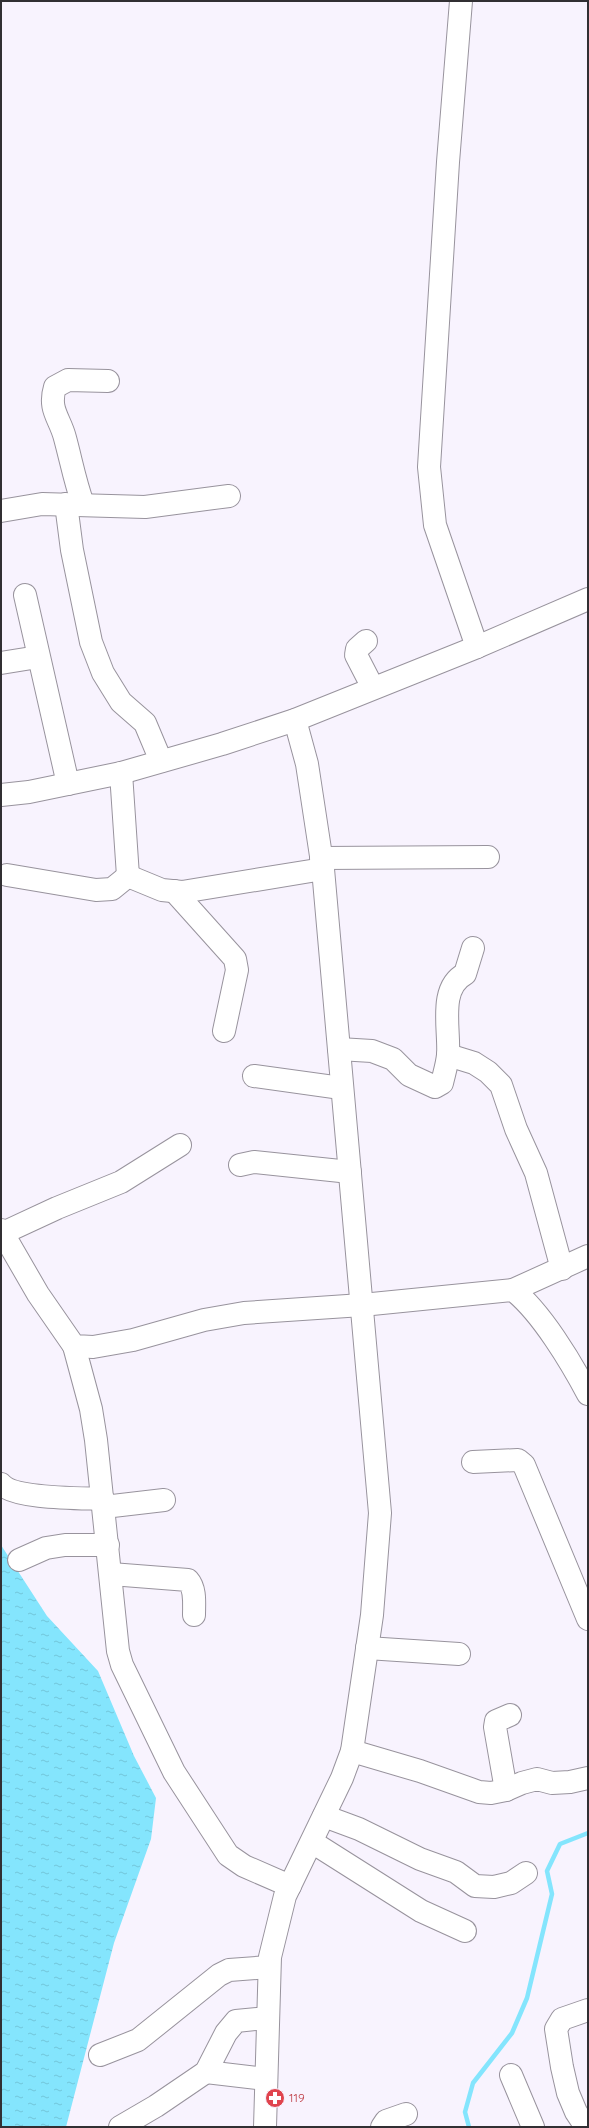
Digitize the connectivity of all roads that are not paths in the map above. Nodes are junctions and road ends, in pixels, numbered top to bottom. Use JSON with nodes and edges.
{"nodes":[{"id":1,"x":461,"y":1,"type":"edge"},
{"id":2,"x":108,"y":381,"type":"dead end"},
{"id":3,"x":229,"y":496,"type":"dead end"},
{"id":4,"x":75,"y":504,"type":"junction"},
{"id":5,"x":1,"y":511,"type":"edge"},
{"id":6,"x":25,"y":595,"type":"dead end"},
{"id":7,"x":588,"y":599,"type":"edge"},
{"id":8,"x":366,"y":641,"type":"dead end"},
{"id":9,"x":477,"y":647,"type":"junction"},
{"id":10,"x":38,"y":657,"type":"junction"},
{"id":11,"x":1,"y":663,"type":"edge"},
{"id":12,"x":373,"y":688,"type":"junction"},
{"id":13,"x":294,"y":720,"type":"junction"},
{"id":14,"x":161,"y":761,"type":"junction"},
{"id":15,"x":121,"y":773,"type":"junction"},
{"id":16,"x":68,"y":784,"type":"junction"},
{"id":17,"x":1,"y":795,"type":"edge"},
{"id":18,"x":488,"y":857,"type":"dead end"},
{"id":19,"x":322,"y":864,"type":"junction"},
{"id":20,"x":7,"y":875,"type":"dead end"},
{"id":21,"x":128,"y":876,"type":"junction"},
{"id":22,"x":174,"y":891,"type":"junction"},
{"id":23,"x":472,"y":948,"type":"dead end"},
{"id":24,"x":224,"y":1031,"type":"dead end"},
{"id":25,"x":339,"y":1049,"type":"junction"},
{"id":26,"x":448,"y":1055,"type":"junction"},
{"id":27,"x":254,"y":1076,"type":"dead end"},
{"id":28,"x":341,"y":1088,"type":"junction"},
{"id":29,"x":180,"y":1144,"type":"dead end"},
{"id":30,"x":240,"y":1165,"type":"dead end"},
{"id":31,"x":350,"y":1172,"type":"junction"},
{"id":32,"x":3,"y":1237,"type":"edge"},
{"id":33,"x":588,"y":1256,"type":"edge"},
{"id":34,"x":562,"y":1269,"type":"junction"},
{"id":35,"x":513,"y":1290,"type":"junction"},
{"id":36,"x":362,"y":1305,"type":"junction"},
{"id":37,"x":74,"y":1346,"type":"junction"},
{"id":38,"x":588,"y":1394,"type":"edge"},
{"id":39,"x":474,"y":1462,"type":"dead end"},
{"id":40,"x":1,"y":1484,"type":"edge"},
{"id":41,"x":164,"y":1500,"type":"dead end"},
{"id":42,"x":104,"y":1503,"type":"junction"},
{"id":43,"x":108,"y":1544,"type":"junction"},
{"id":44,"x":19,"y":1560,"type":"dead end"},
{"id":45,"x":111,"y":1574,"type":"junction"},
{"id":46,"x":581,"y":1585,"type":"edge"},
{"id":47,"x":194,"y":1615,"type":"dead end"},
{"id":48,"x":588,"y":1619,"type":"edge"},
{"id":49,"x":367,"y":1648,"type":"junction"},
{"id":50,"x":459,"y":1654,"type":"dead end"},
{"id":51,"x":510,"y":1715,"type":"dead end"},
{"id":52,"x":352,"y":1751,"type":"junction"},
{"id":53,"x":588,"y":1778,"type":"edge"},
{"id":54,"x":506,"y":1790,"type":"junction"},
{"id":55,"x":324,"y":1816,"type":"junction"},
{"id":56,"x":312,"y":1842,"type":"junction"},
{"id":57,"x":526,"y":1873,"type":"dead end"},
{"id":58,"x":290,"y":1886,"type":"junction"},
{"id":59,"x":465,"y":1931,"type":"dead end"},
{"id":60,"x":269,"y":1968,"type":"junction"},
{"id":61,"x":588,"y":2010,"type":"edge"},
{"id":62,"x":267,"y":2018,"type":"junction"},
{"id":63,"x":100,"y":2055,"type":"dead end"},
{"id":64,"x":206,"y":2072,"type":"junction"},
{"id":65,"x":511,"y":2075,"type":"dead end"},
{"id":66,"x":266,"y":2079,"type":"junction"},
{"id":67,"x":406,"y":2114,"type":"dead end"},
{"id":68,"x":120,"y":2127,"type":"edge"},
{"id":69,"x":265,"y":2127,"type":"edge"},
{"id":70,"x":382,"y":2127,"type":"edge"},
{"id":71,"x":533,"y":2127,"type":"edge"},
{"id":72,"x":586,"y":2127,"type":"edge"}],
"edges":[{"from":1,"to":9,"type":"street"},
{"from":2,"to":4,"type":"street"},
{"from":3,"to":4,"type":"street"},
{"from":4,"to":5,"type":"street"},
{"from":4,"to":14,"type":"street"},
{"from":6,"to":10,"type":"street"},
{"from":7,"to":9,"type":"street"},
{"from":8,"to":12,"type":"street"},
{"from":9,"to":12,"type":"street"},
{"from":10,"to":11,"type":"street"},
{"from":10,"to":16,"type":"street"},
{"from":12,"to":13,"type":"street"},
{"from":13,"to":14,"type":"street"},
{"from":13,"to":19,"type":"street"},
{"from":14,"to":15,"type":"street"},
{"from":15,"to":16,"type":"street"},
{"from":15,"to":21,"type":"street"},
{"from":16,"to":17,"type":"street"},
{"from":18,"to":19,"type":"street"},
{"from":19,"to":22,"type":"street"},
{"from":19,"to":25,"type":"street"},
{"from":20,"to":21,"type":"street"},
{"from":21,"to":22,"type":"street"},
{"from":22,"to":24,"type":"street"},
{"from":23,"to":26,"type":"street"},
{"from":25,"to":26,"type":"street"},
{"from":25,"to":28,"type":"street"},
{"from":26,"to":34,"type":"street"},
{"from":27,"to":28,"type":"street"},
{"from":28,"to":31,"type":"street"},
{"from":29,"to":32,"type":"street"},
{"from":30,"to":31,"type":"street"},
{"from":31,"to":36,"type":"street"},
{"from":32,"to":37,"type":"street"},
{"from":33,"to":34,"type":"street"},
{"from":34,"to":35,"type":"street"},
{"from":35,"to":36,"type":"street"},
{"from":35,"to":38,"type":"street"},
{"from":36,"to":37,"type":"street"},
{"from":36,"to":49,"type":"street"},
{"from":37,"to":42,"type":"street"},
{"from":39,"to":46,"type":"street"},
{"from":40,"to":42,"type":"street"},
{"from":41,"to":42,"type":"street"},
{"from":42,"to":43,"type":"street"},
{"from":43,"to":44,"type":"street"},
{"from":43,"to":45,"type":"street"},
{"from":45,"to":47,"type":"street"},
{"from":45,"to":58,"type":"street"},
{"from":46,"to":48,"type":"street"},
{"from":49,"to":50,"type":"street"},
{"from":49,"to":52,"type":"street"},
{"from":51,"to":54,"type":"street"},
{"from":52,"to":54,"type":"street"},
{"from":52,"to":55,"type":"street"},
{"from":53,"to":54,"type":"street"},
{"from":55,"to":56,"type":"street"},
{"from":55,"to":57,"type":"street"},
{"from":56,"to":58,"type":"street"},
{"from":56,"to":59,"type":"street"},
{"from":58,"to":60,"type":"street"},
{"from":60,"to":62,"type":"street"},
{"from":60,"to":63,"type":"street"},
{"from":61,"to":72,"type":"street"},
{"from":62,"to":64,"type":"street"},
{"from":62,"to":66,"type":"street"},
{"from":64,"to":66,"type":"street"},
{"from":64,"to":68,"type":"street"},
{"from":65,"to":71,"type":"street"},
{"from":66,"to":69,"type":"street"},
{"from":67,"to":70,"type":"street"}]}
